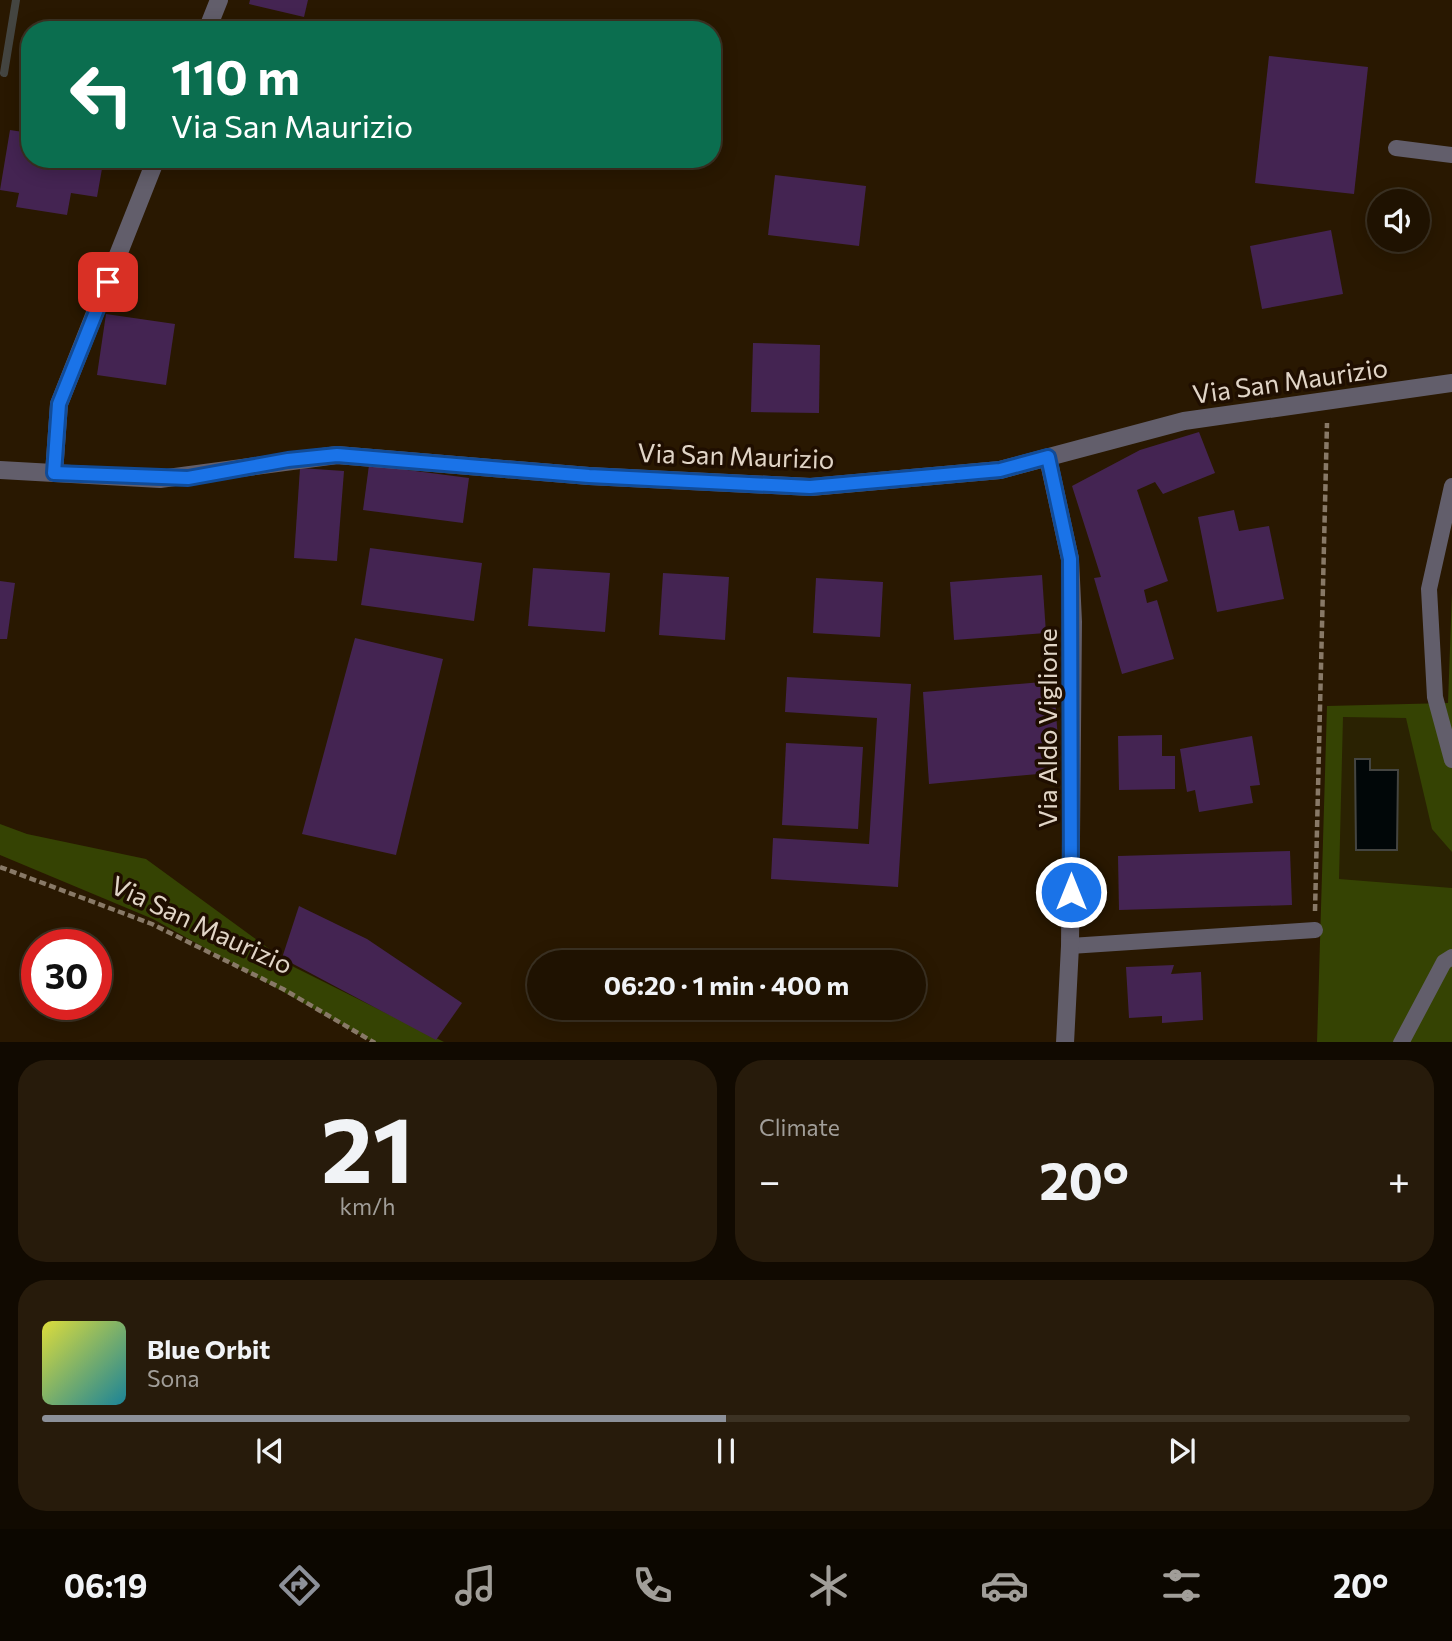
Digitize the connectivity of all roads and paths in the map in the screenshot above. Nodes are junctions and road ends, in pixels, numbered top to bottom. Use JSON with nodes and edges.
{"nodes":[{"id":1,"x":219,"y":0,"type":"edge"},
{"id":2,"x":211,"y":21,"type":"edge"},
{"id":3,"x":1396,"y":148,"type":"dead end"},
{"id":4,"x":1452,"y":155,"type":"edge"},
{"id":5,"x":152,"y":168,"type":"edge"},
{"id":6,"x":1452,"y":383,"type":"edge"},
{"id":7,"x":1328,"y":401,"type":"junction"},
{"id":8,"x":1048,"y":457,"type":"junction"},
{"id":9,"x":0,"y":470,"type":"edge"},
{"id":10,"x":54,"y":473,"type":"junction"},
{"id":11,"x":1452,"y":486,"type":"edge"},
{"id":12,"x":1452,"y":760,"type":"edge"},
{"id":13,"x":0,"y":867,"type":"edge"},
{"id":14,"x":1315,"y":930,"type":"joint"},
{"id":15,"x":1070,"y":946,"type":"junction"},
{"id":16,"x":1452,"y":957,"type":"edge"},
{"id":17,"x":375,"y":1042,"type":"edge"},
{"id":18,"x":1065,"y":1042,"type":"edge"},
{"id":19,"x":1401,"y":1042,"type":"edge"}],
"edges":[{"from":1,"to":2,"type":"street"},
{"from":3,"to":4,"type":"lane"},
{"from":5,"to":10,"type":"street"},
{"from":6,"to":7,"type":"street","name":"Via San Maurizio"},
{"from":7,"to":8,"type":"street","name":"Via San Maurizio"},
{"from":7,"to":14,"type":"path"},
{"from":8,"to":10,"type":"street","name":"Via San Maurizio"},
{"from":8,"to":15,"type":"street","name":"Via Aldo Viglione"},
{"from":9,"to":10,"type":"street","name":"Via San Maurizio"},
{"from":11,"to":12,"type":"lane"},
{"from":13,"to":17,"type":"path","name":"Via San Maurizio"},
{"from":14,"to":15,"type":"lane"},
{"from":15,"to":18,"type":"street","name":"Via Aldo Viglione"},
{"from":16,"to":19,"type":"lane"}]}
